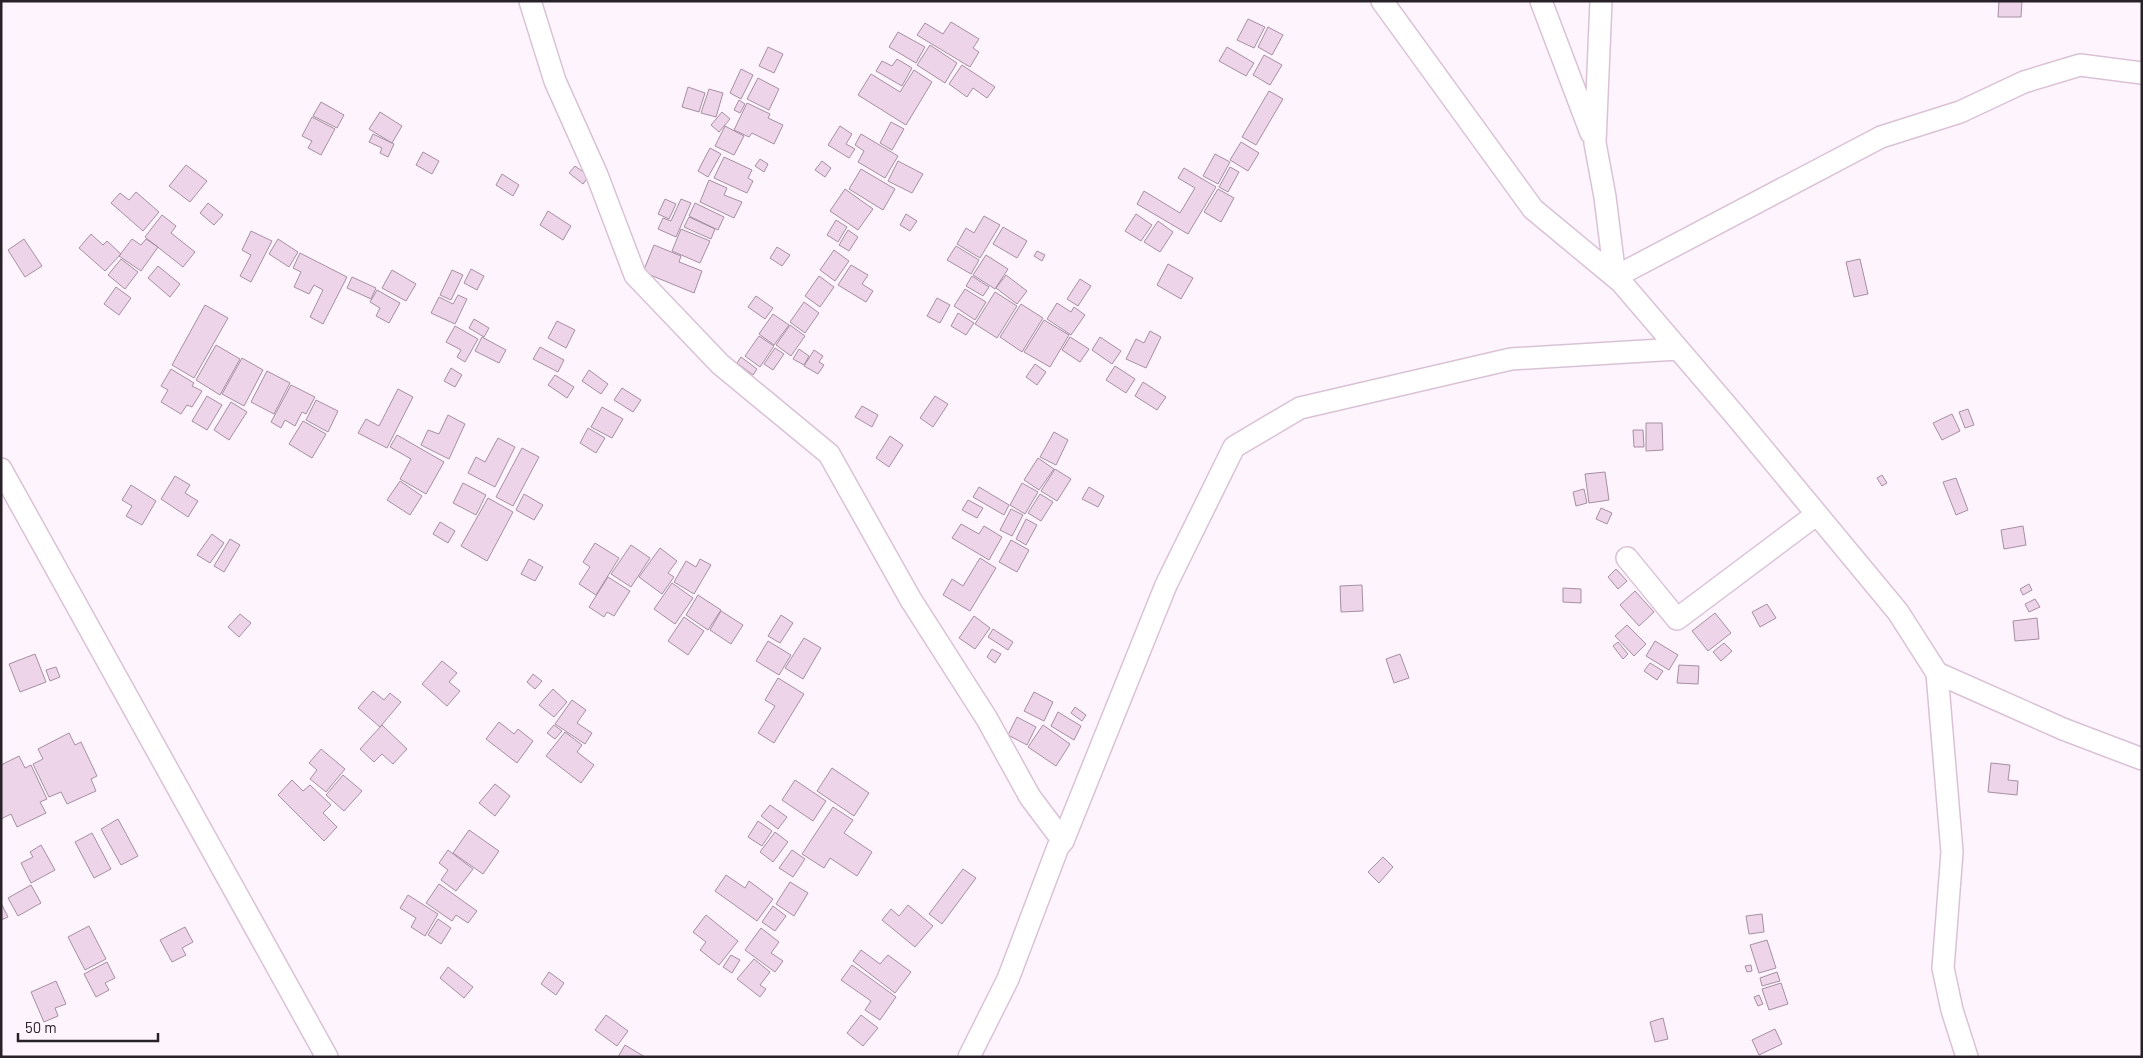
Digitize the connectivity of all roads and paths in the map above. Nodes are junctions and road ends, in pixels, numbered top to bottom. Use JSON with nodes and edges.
{"nodes":[{"id":1,"x":530,"y":1,"type":"edge"},
{"id":2,"x":1382,"y":1,"type":"edge"},
{"id":3,"x":1541,"y":1,"type":"edge"},
{"id":4,"x":1601,"y":1,"type":"edge"},
{"id":5,"x":2142,"y":73,"type":"edge"},
{"id":6,"x":1595,"y":143,"type":"junction"},
{"id":7,"x":1615,"y":277,"type":"junction"},
{"id":8,"x":1678,"y":349,"type":"junction"},
{"id":9,"x":1,"y":469,"type":"edge"},
{"id":10,"x":1817,"y":514,"type":"junction"},
{"id":11,"x":1626,"y":558,"type":"dead end"},
{"id":12,"x":1937,"y":673,"type":"junction"},
{"id":13,"x":2142,"y":759,"type":"edge"},
{"id":14,"x":1063,"y":841,"type":"junction"},
{"id":15,"x":327,"y":1057,"type":"edge"},
{"id":16,"x":969,"y":1057,"type":"edge"},
{"id":17,"x":1967,"y":1057,"type":"edge"}],
"edges":[{"from":1,"to":14,"type":"street"},
{"from":2,"to":7,"type":"street"},
{"from":3,"to":6,"type":"street"},
{"from":4,"to":6,"type":"street"},
{"from":5,"to":7,"type":"street"},
{"from":6,"to":7,"type":"street"},
{"from":7,"to":8,"type":"street"},
{"from":8,"to":10,"type":"street"},
{"from":8,"to":14,"type":"street"},
{"from":9,"to":15,"type":"street"},
{"from":10,"to":11,"type":"street"},
{"from":10,"to":12,"type":"street"},
{"from":12,"to":13,"type":"street"},
{"from":12,"to":17,"type":"street"},
{"from":14,"to":16,"type":"street"}]}
